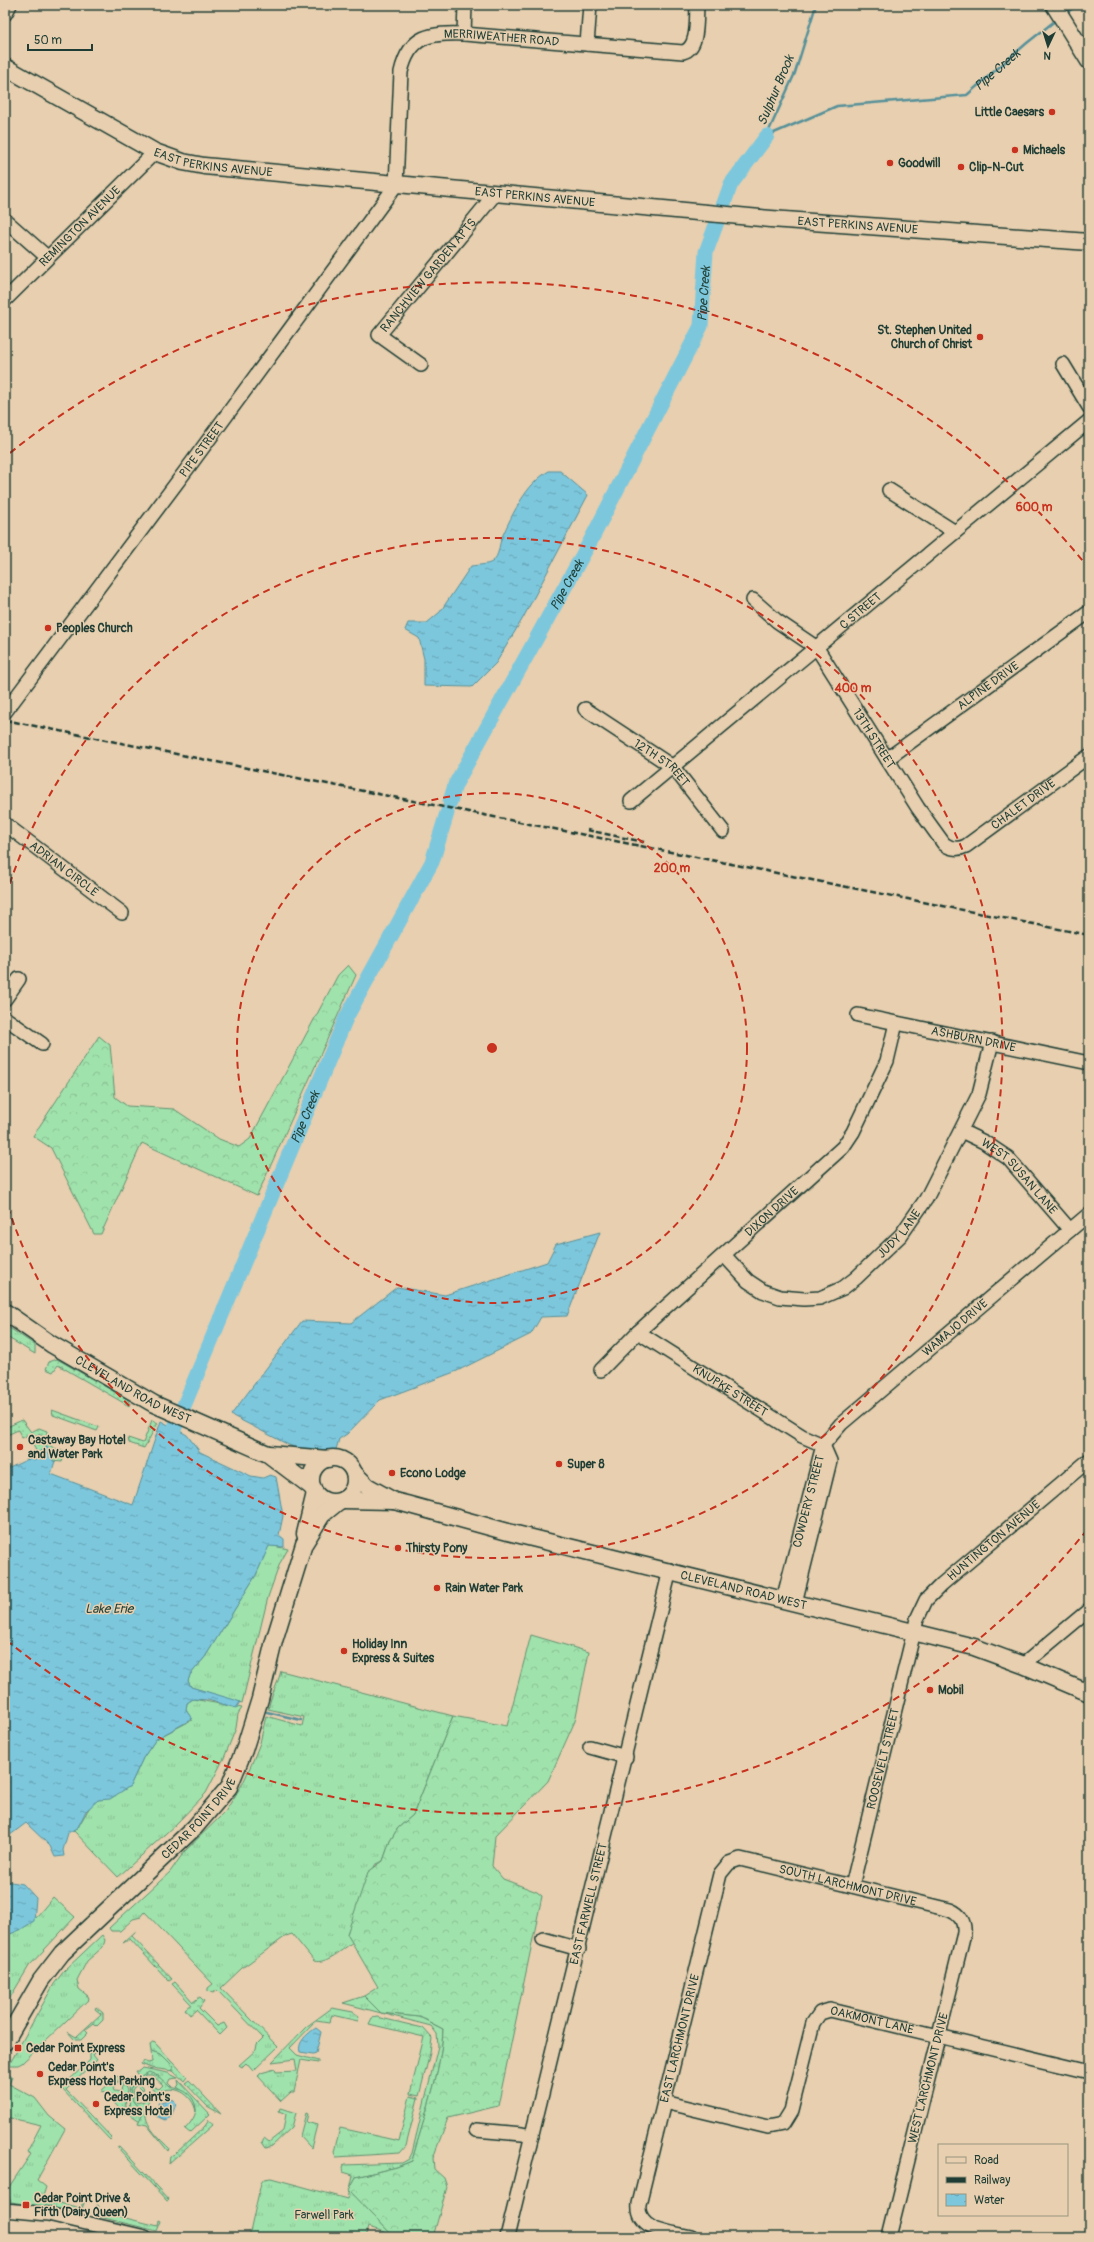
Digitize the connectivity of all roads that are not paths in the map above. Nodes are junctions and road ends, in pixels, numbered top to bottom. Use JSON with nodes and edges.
{"nodes":[{"id":1,"x":10,"y":5,"type":"edge"},
{"id":2,"x":465,"y":5,"type":"edge"},
{"id":3,"x":590,"y":5,"type":"edge"},
{"id":4,"x":697,"y":5,"type":"edge"},
{"id":5,"x":1054,"y":5,"type":"edge"},
{"id":6,"x":5,"y":14,"type":"edge"},
{"id":7,"x":464,"y":34,"type":"junction"},
{"id":8,"x":587,"y":44,"type":"junction"},
{"id":9,"x":1089,"y":61,"type":"edge"},
{"id":10,"x":5,"y":67,"type":"edge"},
{"id":11,"x":155,"y":152,"type":"junction"},
{"id":12,"x":396,"y":185,"type":"junction"},
{"id":13,"x":495,"y":194,"type":"junction"},
{"id":14,"x":5,"y":220,"type":"edge"},
{"id":15,"x":1089,"y":242,"type":"edge"},
{"id":16,"x":48,"y":258,"type":"junction"},
{"id":17,"x":5,"y":300,"type":"edge"},
{"id":18,"x":1063,"y":364,"type":"dead end"},
{"id":19,"x":421,"y":365,"type":"dead end"},
{"id":20,"x":1089,"y":407,"type":"edge"},
{"id":21,"x":1089,"y":421,"type":"edge"},
{"id":22,"x":888,"y":490,"type":"dead end"},
{"id":23,"x":955,"y":532,"type":"junction"},
{"id":24,"x":753,"y":600,"type":"dead end"},
{"id":25,"x":1089,"y":612,"type":"edge"},
{"id":26,"x":817,"y":648,"type":"junction"},
{"id":27,"x":585,"y":709,"type":"dead end"},
{"id":28,"x":5,"y":712,"type":"edge"},
{"id":29,"x":1089,"y":756,"type":"edge"},
{"id":30,"x":887,"y":759,"type":"junction"},
{"id":31,"x":673,"y":767,"type":"junction"},
{"id":32,"x":631,"y":801,"type":"dead end"},
{"id":33,"x":5,"y":824,"type":"edge"},
{"id":34,"x":723,"y":832,"type":"dead end"},
{"id":35,"x":956,"y":848,"type":"joint"},
{"id":36,"x":122,"y":913,"type":"dead end"},
{"id":37,"x":19,"y":979,"type":"dead end"},
{"id":38,"x":5,"y":999,"type":"edge"},
{"id":39,"x":858,"y":1015,"type":"dead end"},
{"id":40,"x":5,"y":1018,"type":"edge"},
{"id":41,"x":896,"y":1023,"type":"junction"},
{"id":42,"x":992,"y":1042,"type":"junction"},
{"id":43,"x":42,"y":1044,"type":"dead end"},
{"id":44,"x":1089,"y":1063,"type":"edge"},
{"id":45,"x":961,"y":1131,"type":"junction"},
{"id":46,"x":1089,"y":1214,"type":"edge"},
{"id":47,"x":1070,"y":1230,"type":"junction"},
{"id":48,"x":724,"y":1255,"type":"junction"},
{"id":49,"x":5,"y":1312,"type":"edge"},
{"id":50,"x":638,"y":1332,"type":"junction"},
{"id":51,"x":601,"y":1370,"type":"dead end"},
{"id":52,"x":823,"y":1445,"type":"junction"},
{"id":53,"x":268,"y":1454,"type":"junction"},
{"id":54,"x":328,"y":1459,"type":"junction"},
{"id":55,"x":1089,"y":1460,"type":"edge"},
{"id":56,"x":354,"y":1473,"type":"junction"},
{"id":57,"x":314,"y":1490,"type":"junction"},
{"id":58,"x":341,"y":1501,"type":"junction"},
{"id":59,"x":394,"y":1501,"type":"junction"},
{"id":60,"x":304,"y":1544,"type":"junction"},
{"id":61,"x":670,"y":1570,"type":"junction"},
{"id":62,"x":789,"y":1601,"type":"junction"},
{"id":63,"x":1089,"y":1610,"type":"edge"},
{"id":64,"x":914,"y":1632,"type":"junction"},
{"id":65,"x":1023,"y":1665,"type":"junction"},
{"id":66,"x":1089,"y":1693,"type":"edge"},
{"id":67,"x":590,"y":1747,"type":"dead end"},
{"id":68,"x":626,"y":1757,"type":"junction"},
{"id":69,"x":730,"y":1862,"type":"joint"},
{"id":70,"x":852,"y":1886,"type":"junction"},
{"id":71,"x":962,"y":1920,"type":"joint"},
{"id":72,"x":543,"y":1940,"type":"dead end"},
{"id":73,"x":579,"y":1949,"type":"junction"},
{"id":74,"x":938,"y":2035,"type":"junction"},
{"id":75,"x":5,"y":2042,"type":"edge"},
{"id":76,"x":1089,"y":2072,"type":"edge"},
{"id":77,"x":664,"y":2102,"type":"junction"},
{"id":78,"x":476,"y":2130,"type":"dead end"},
{"id":79,"x":532,"y":2136,"type":"junction"},
{"id":80,"x":5,"y":2210,"type":"edge"},
{"id":81,"x":145,"y":2237,"type":"edge"},
{"id":82,"x":507,"y":2237,"type":"edge"},
{"id":83,"x":691,"y":2237,"type":"edge"},
{"id":84,"x":889,"y":2237,"type":"edge"}],
"edges":[{"from":1,"to":6,"type":"street"},
{"from":2,"to":7,"type":"street"},
{"from":3,"to":8,"type":"street"},
{"from":4,"to":8,"type":"street","name":"MERRIWEATHER ROAD"},
{"from":5,"to":9,"type":"main road"},
{"from":7,"to":8,"type":"street","name":"MERRIWEATHER ROAD"},
{"from":7,"to":12,"type":"street","name":"MERRIWEATHER ROAD"},
{"from":10,"to":11,"type":"main road","name":"EAST PERKINS AVENUE"},
{"from":11,"to":12,"type":"main road","name":"EAST PERKINS AVENUE"},
{"from":11,"to":16,"type":"street","name":"REMINGTON AVENUE"},
{"from":12,"to":13,"type":"main road","name":"EAST PERKINS AVENUE"},
{"from":12,"to":28,"type":"street","name":"PIPE STREET"},
{"from":13,"to":15,"type":"main road","name":"EAST PERKINS AVENUE"},
{"from":13,"to":19,"type":"street","name":"RANCHVIEW GARDEN APTS"},
{"from":14,"to":16,"type":"street"},
{"from":16,"to":17,"type":"street","name":"REMINGTON AVENUE"},
{"from":18,"to":20,"type":"street"},
{"from":21,"to":23,"type":"street","name":"C STREET"},
{"from":22,"to":23,"type":"street"},
{"from":23,"to":26,"type":"street","name":"C STREET"},
{"from":24,"to":26,"type":"street","name":"13TH STREET"},
{"from":25,"to":30,"type":"street","name":"ALPINE DRIVE"},
{"from":26,"to":30,"type":"street","name":"13TH STREET"},
{"from":26,"to":31,"type":"street","name":"C STREET"},
{"from":27,"to":31,"type":"street","name":"12TH STREET"},
{"from":29,"to":35,"type":"street","name":"CHALET DRIVE"},
{"from":30,"to":35,"type":"street","name":"13TH STREET"},
{"from":31,"to":32,"type":"street","name":"C STREET"},
{"from":31,"to":34,"type":"street","name":"12TH STREET"},
{"from":33,"to":36,"type":"street","name":"ADRIAN CIRCLE"},
{"from":37,"to":38,"type":"street"},
{"from":39,"to":41,"type":"street","name":"ASHBURN DRIVE"},
{"from":40,"to":43,"type":"street"},
{"from":41,"to":42,"type":"street","name":"ASHBURN DRIVE"},
{"from":41,"to":48,"type":"street","name":"DIXON DRIVE"},
{"from":42,"to":44,"type":"street","name":"ASHBURN DRIVE"},
{"from":42,"to":45,"type":"street","name":"JUDY LANE"},
{"from":45,"to":47,"type":"street","name":"WEST SUSAN LANE"},
{"from":45,"to":48,"type":"street","name":"JUDY LANE"},
{"from":46,"to":47,"type":"street","name":"WAMAJO DRIVE"},
{"from":47,"to":52,"type":"street","name":"WAMAJO DRIVE"},
{"from":48,"to":50,"type":"street","name":"DIXON DRIVE"},
{"from":49,"to":53,"type":"main road","name":"CLEVELAND ROAD WEST"},
{"from":50,"to":51,"type":"street","name":"DIXON DRIVE"},
{"from":50,"to":52,"type":"street","name":"KNUPKE STREET"},
{"from":52,"to":62,"type":"street","name":"COWDERY STREET"},
{"from":53,"to":54,"type":"main road","name":"CLEVELAND ROAD WEST"},
{"from":53,"to":57,"type":"main road","name":"CLEVELAND ROAD WEST"},
{"from":54,"to":56,"type":"main road"},
{"from":54,"to":57,"type":"main road"},
{"from":55,"to":64,"type":"street","name":"HUNTINGTON AVENUE"},
{"from":56,"to":58,"type":"main road"},
{"from":56,"to":59,"type":"main road","name":"CLEVELAND ROAD WEST"},
{"from":57,"to":58,"type":"main road"},
{"from":57,"to":60,"type":"main road","name":"CEDAR POINT DRIVE"},
{"from":58,"to":59,"type":"main road","name":"CLEVELAND ROAD WEST"},
{"from":58,"to":60,"type":"main road","name":"CEDAR POINT DRIVE"},
{"from":59,"to":61,"type":"main road","name":"CLEVELAND ROAD WEST"},
{"from":60,"to":75,"type":"main road","name":"CEDAR POINT DRIVE"},
{"from":61,"to":62,"type":"main road","name":"CLEVELAND ROAD WEST"},
{"from":61,"to":68,"type":"street","name":"EAST FARWELL STREET"},
{"from":62,"to":64,"type":"main road","name":"CLEVELAND ROAD WEST"},
{"from":63,"to":65,"type":"street"},
{"from":64,"to":65,"type":"main road","name":"CLEVELAND ROAD WEST"},
{"from":64,"to":70,"type":"street","name":"ROOSEVELT STREET"},
{"from":65,"to":66,"type":"main road","name":"CLEVELAND ROAD WEST"},
{"from":67,"to":68,"type":"street"},
{"from":68,"to":73,"type":"street","name":"EAST FARWELL STREET"},
{"from":69,"to":70,"type":"street","name":"SOUTH LARCHMONT DRIVE"},
{"from":69,"to":77,"type":"street","name":"EAST LARCHMONT DRIVE"},
{"from":70,"to":71,"type":"street","name":"SOUTH LARCHMONT DRIVE"},
{"from":71,"to":74,"type":"street","name":"WEST LARCHMONT DRIVE"},
{"from":72,"to":73,"type":"street"},
{"from":73,"to":79,"type":"street","name":"EAST FARWELL STREET"},
{"from":74,"to":76,"type":"street","name":"OAKMONT LANE"},
{"from":74,"to":77,"type":"street","name":"OAKMONT LANE"},
{"from":74,"to":84,"type":"street","name":"WEST LARCHMONT DRIVE"},
{"from":77,"to":83,"type":"street","name":"EAST LARCHMONT DRIVE"},
{"from":78,"to":79,"type":"street"},
{"from":79,"to":82,"type":"street","name":"EAST FARWELL STREET"},
{"from":80,"to":81,"type":"street"}]}
